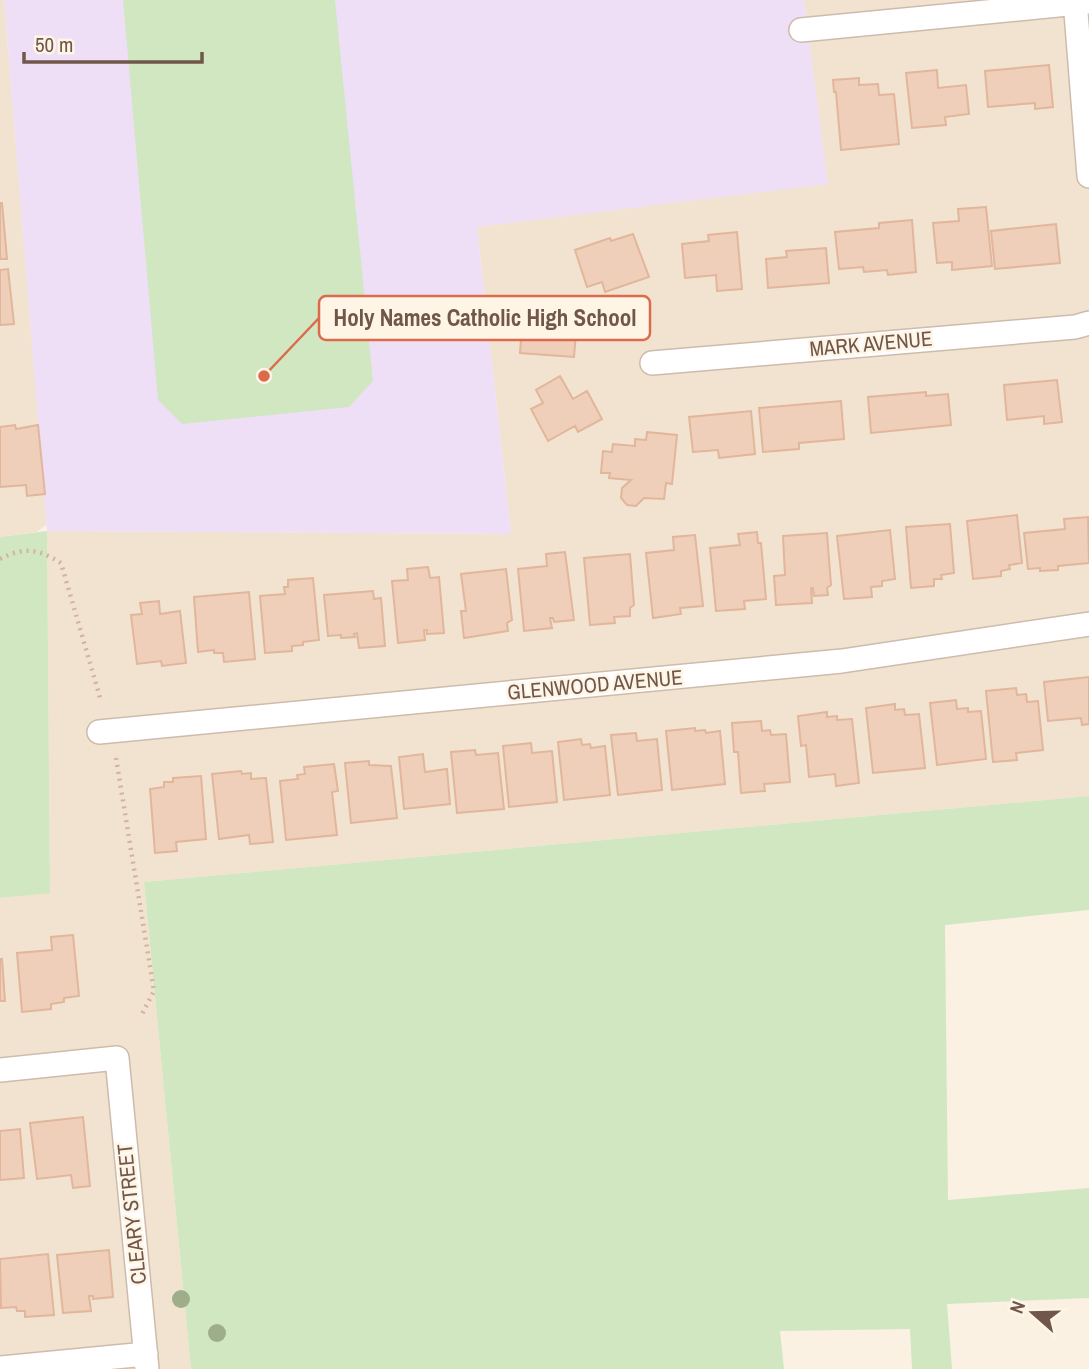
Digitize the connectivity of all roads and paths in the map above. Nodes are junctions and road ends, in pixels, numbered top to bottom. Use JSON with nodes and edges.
{"nodes":[{"id":1,"x":1080,"y":2,"type":"edge"},
{"id":2,"x":801,"y":30,"type":"dead end"},
{"id":3,"x":1089,"y":176,"type":"edge"},
{"id":4,"x":1089,"y":323,"type":"edge"},
{"id":5,"x":652,"y":363,"type":"dead end"},
{"id":6,"x":0,"y":558,"type":"edge"},
{"id":7,"x":1089,"y":624,"type":"edge"},
{"id":8,"x":102,"y":701,"type":"dead end"},
{"id":9,"x":99,"y":732,"type":"dead end"},
{"id":10,"x":116,"y":758,"type":"dead end"},
{"id":11,"x":142,"y":1014,"type":"dead end"},
{"id":12,"x":0,"y":1070,"type":"edge"},
{"id":13,"x":146,"y":1362,"type":"edge"},
{"id":14,"x":0,"y":1368,"type":"edge"}],
"edges":[{"from":1,"to":2,"type":"street"},
{"from":1,"to":3,"type":"street"},
{"from":4,"to":5,"type":"street","name":"MARK AVENUE"},
{"from":6,"to":8,"type":"path"},
{"from":7,"to":9,"type":"street","name":"GLENWOOD AVENUE"},
{"from":10,"to":11,"type":"path"},
{"from":12,"to":13,"type":"street","name":"CLEARY STREET"},
{"from":13,"to":14,"type":"street"}]}
